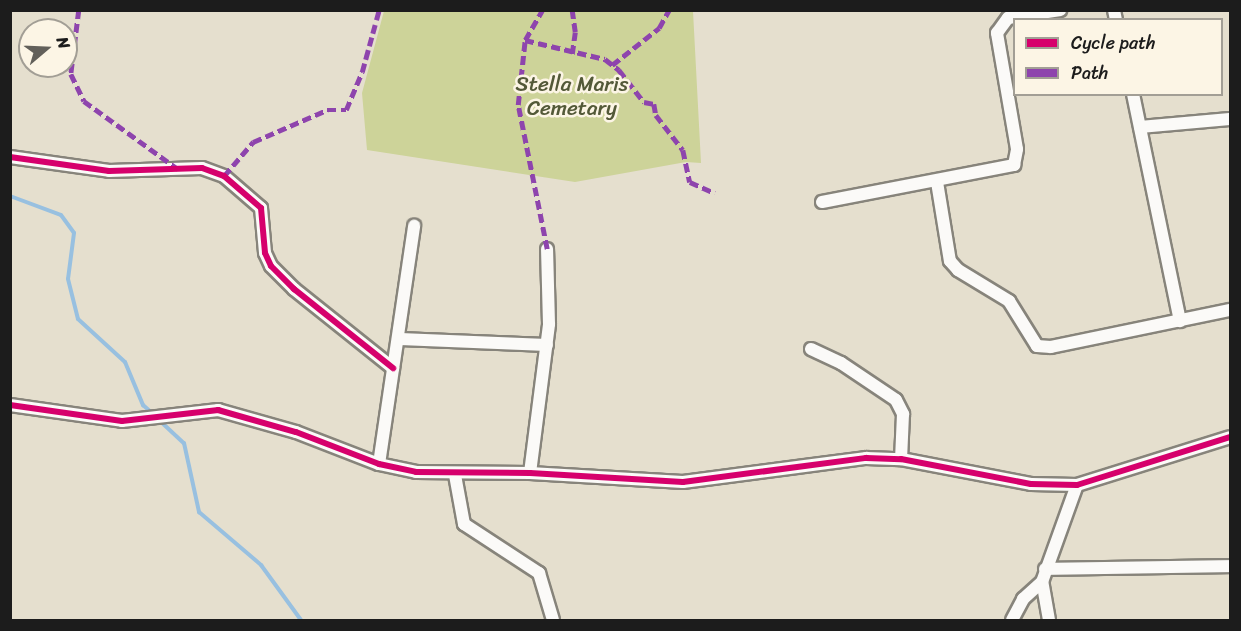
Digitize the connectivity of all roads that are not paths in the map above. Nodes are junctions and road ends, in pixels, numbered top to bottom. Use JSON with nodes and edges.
{"nodes":[{"id":1,"x":1060,"y":10,"type":"edge"},
{"id":2,"x":1133,"y":96,"type":"edge"},
{"id":3,"x":1230,"y":119,"type":"edge"},
{"id":4,"x":1140,"y":127,"type":"junction"},
{"id":5,"x":10,"y":157,"type":"edge"},
{"id":6,"x":937,"y":182,"type":"junction"},
{"id":7,"x":822,"y":202,"type":"dead end"},
{"id":8,"x":414,"y":226,"type":"dead end"},
{"id":9,"x":547,"y":249,"type":"dead end"},
{"id":10,"x":1230,"y":310,"type":"edge"},
{"id":11,"x":1180,"y":321,"type":"junction"},
{"id":12,"x":400,"y":339,"type":"junction"},
{"id":13,"x":547,"y":345,"type":"junction"},
{"id":14,"x":811,"y":349,"type":"dead end"},
{"id":15,"x":393,"y":368,"type":"junction"},
{"id":16,"x":10,"y":405,"type":"edge"},
{"id":17,"x":1230,"y":438,"type":"edge"},
{"id":18,"x":901,"y":459,"type":"junction"},
{"id":19,"x":379,"y":464,"type":"junction"},
{"id":20,"x":530,"y":473,"type":"junction"},
{"id":21,"x":455,"y":475,"type":"junction"},
{"id":22,"x":1077,"y":485,"type":"junction"},
{"id":23,"x":1230,"y":566,"type":"edge"},
{"id":24,"x":1045,"y":569,"type":"junction"},
{"id":25,"x":1042,"y":582,"type":"junction"},
{"id":26,"x":553,"y":621,"type":"edge"},
{"id":27,"x":1012,"y":621,"type":"edge"},
{"id":28,"x":1049,"y":621,"type":"edge"}],
"edges":[{"from":1,"to":6,"type":"street"},
{"from":2,"to":4,"type":"street"},
{"from":3,"to":4,"type":"street"},
{"from":4,"to":11,"type":"street"},
{"from":5,"to":15,"type":"street"},
{"from":6,"to":7,"type":"street"},
{"from":6,"to":11,"type":"street"},
{"from":8,"to":12,"type":"street"},
{"from":9,"to":13,"type":"street"},
{"from":10,"to":11,"type":"street"},
{"from":12,"to":13,"type":"street"},
{"from":12,"to":15,"type":"street"},
{"from":13,"to":20,"type":"street"},
{"from":14,"to":18,"type":"street"},
{"from":15,"to":19,"type":"street"},
{"from":16,"to":19,"type":"street"},
{"from":17,"to":22,"type":"street"},
{"from":18,"to":20,"type":"street"},
{"from":18,"to":22,"type":"street"},
{"from":19,"to":21,"type":"street"},
{"from":20,"to":21,"type":"street"},
{"from":21,"to":26,"type":"street"},
{"from":22,"to":24,"type":"street"},
{"from":23,"to":24,"type":"street"},
{"from":24,"to":25,"type":"street"},
{"from":25,"to":27,"type":"street"},
{"from":25,"to":28,"type":"street"}]}
